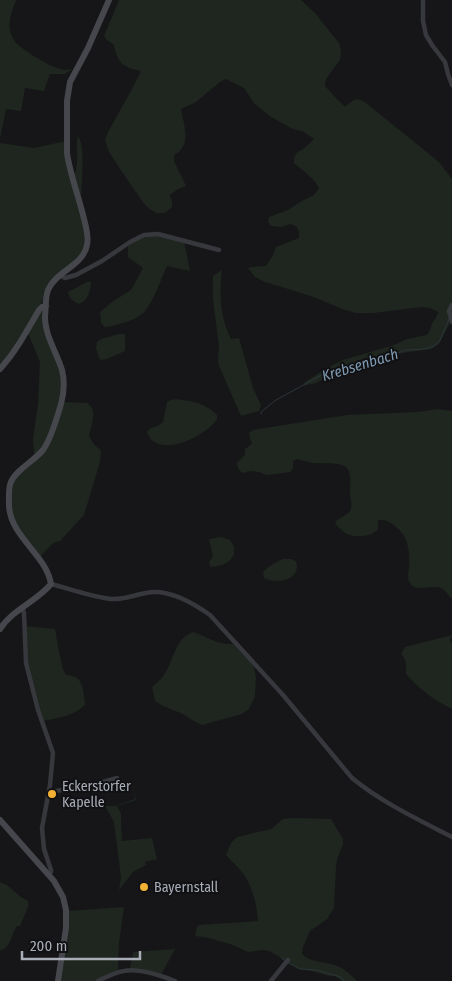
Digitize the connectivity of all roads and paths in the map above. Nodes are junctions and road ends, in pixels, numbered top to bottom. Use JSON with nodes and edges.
{"nodes":[{"id":1,"x":109,"y":0,"type":"edge"},
{"id":2,"x":423,"y":0,"type":"edge"},
{"id":3,"x":452,"y":84,"type":"edge"},
{"id":4,"x":219,"y":250,"type":"dead end"},
{"id":5,"x":61,"y":276,"type":"junction"},
{"id":6,"x":452,"y":305,"type":"edge"},
{"id":7,"x":46,"y":306,"type":"junction"},
{"id":8,"x":451,"y":318,"type":"edge"},
{"id":9,"x":0,"y":369,"type":"edge"},
{"id":10,"x":51,"y":584,"type":"junction"},
{"id":11,"x":22,"y":607,"type":"junction"},
{"id":12,"x":0,"y":629,"type":"edge"},
{"id":13,"x":117,"y":778,"type":"dead end"},
{"id":14,"x":49,"y":792,"type":"junction"},
{"id":15,"x":0,"y":820,"type":"edge"},
{"id":16,"x":452,"y":837,"type":"edge"},
{"id":17,"x":49,"y":875,"type":"junction"},
{"id":18,"x":288,"y":960,"type":"dead end"},
{"id":19,"x":58,"y":981,"type":"edge"},
{"id":20,"x":98,"y":981,"type":"edge"},
{"id":21,"x":175,"y":981,"type":"edge"},
{"id":22,"x":271,"y":981,"type":"edge"}],
"edges":[{"from":1,"to":5,"type":"street"},
{"from":2,"to":3,"type":"street"},
{"from":4,"to":5,"type":"street"},
{"from":5,"to":7,"type":"street"},
{"from":6,"to":8,"type":"street"},
{"from":7,"to":9,"type":"street"},
{"from":7,"to":10,"type":"street"},
{"from":10,"to":11,"type":"street"},
{"from":10,"to":16,"type":"street"},
{"from":11,"to":12,"type":"street"},
{"from":11,"to":14,"type":"street"},
{"from":13,"to":14,"type":"street"},
{"from":14,"to":17,"type":"street"},
{"from":15,"to":17,"type":"street"},
{"from":17,"to":19,"type":"street"},
{"from":18,"to":22,"type":"street"},
{"from":20,"to":21,"type":"street"}]}
